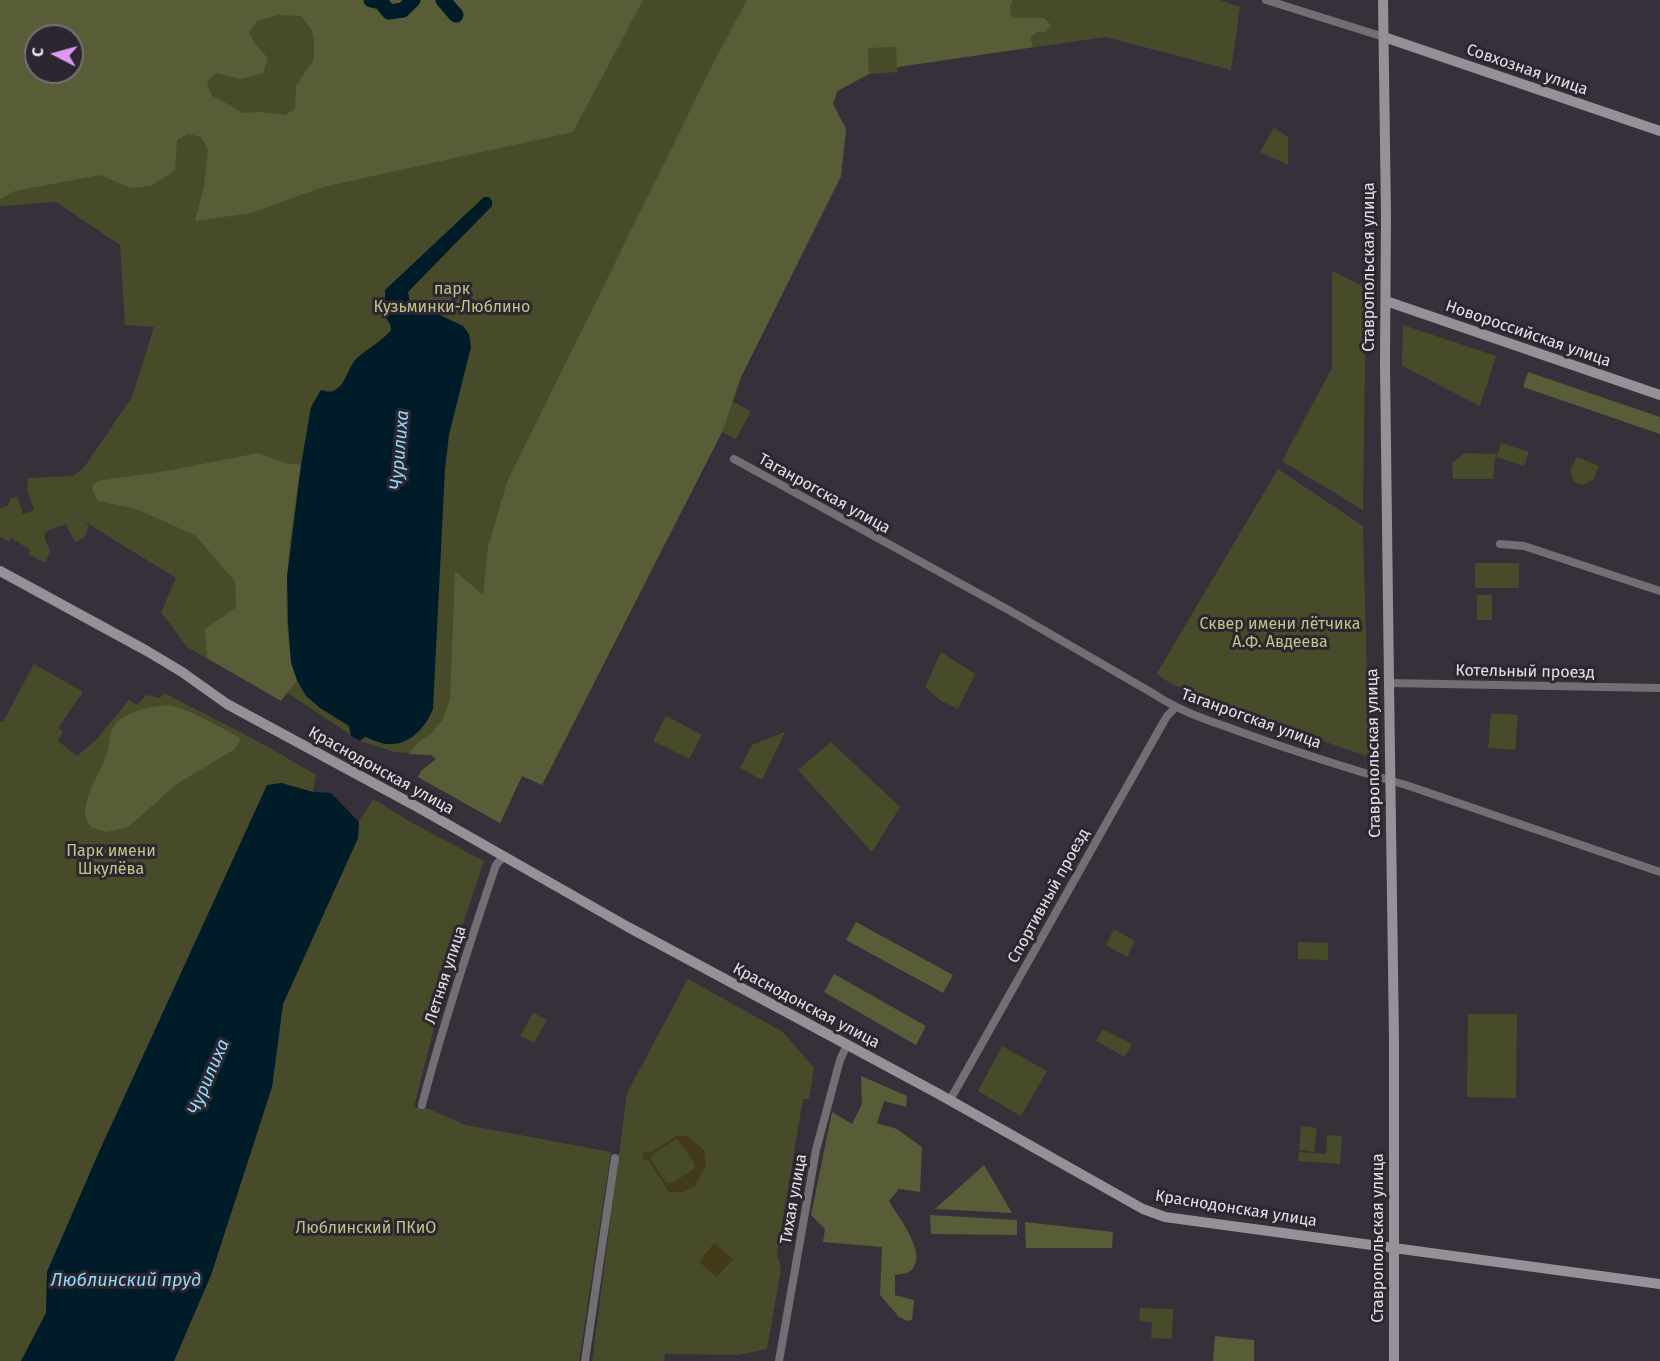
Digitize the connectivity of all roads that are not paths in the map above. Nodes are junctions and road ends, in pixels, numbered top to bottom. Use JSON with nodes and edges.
{"nodes":[{"id":1,"x":1266,"y":0,"type":"edge"},
{"id":2,"x":1383,"y":0,"type":"edge"},
{"id":3,"x":1384,"y":37,"type":"junction"},
{"id":4,"x":1660,"y":131,"type":"edge"},
{"id":5,"x":1386,"y":301,"type":"junction"},
{"id":6,"x":1660,"y":395,"type":"edge"},
{"id":7,"x":734,"y":459,"type":"dead end"},
{"id":8,"x":1500,"y":544,"type":"dead end"},
{"id":9,"x":0,"y":571,"type":"edge"},
{"id":10,"x":1660,"y":591,"type":"edge"},
{"id":11,"x":1389,"y":683,"type":"junction"},
{"id":12,"x":1660,"y":688,"type":"edge"},
{"id":13,"x":1175,"y":708,"type":"junction"},
{"id":14,"x":1390,"y":781,"type":"junction"},
{"id":15,"x":504,"y":856,"type":"junction"},
{"id":16,"x":1660,"y":872,"type":"edge"},
{"id":17,"x":847,"y":1045,"type":"junction"},
{"id":18,"x":950,"y":1100,"type":"junction"},
{"id":19,"x":422,"y":1105,"type":"dead end"},
{"id":20,"x":615,"y":1158,"type":"dead end"},
{"id":21,"x":1393,"y":1248,"type":"junction"},
{"id":22,"x":1660,"y":1284,"type":"edge"},
{"id":23,"x":585,"y":1361,"type":"edge"},
{"id":24,"x":779,"y":1361,"type":"edge"},
{"id":25,"x":1394,"y":1361,"type":"edge"}],
"edges":[{"from":1,"to":3,"type":"street"},
{"from":2,"to":3,"type":"main road","name":"Ставропольская улица"},
{"from":3,"to":4,"type":"main road","name":"Совхозная улица"},
{"from":3,"to":5,"type":"main road","name":"Ставропольская улица"},
{"from":5,"to":6,"type":"main road","name":"Новороссийская улица"},
{"from":5,"to":11,"type":"main road","name":"Ставропольская улица"},
{"from":7,"to":13,"type":"street","name":"Таганрогская улица"},
{"from":8,"to":10,"type":"street"},
{"from":9,"to":15,"type":"main road","name":"Краснодонская улица"},
{"from":11,"to":12,"type":"street","name":"Котельный проезд"},
{"from":11,"to":14,"type":"main road","name":"Ставропольская улица"},
{"from":13,"to":14,"type":"street","name":"Таганрогская улица"},
{"from":13,"to":18,"type":"street","name":"Спортивный проезд"},
{"from":14,"to":16,"type":"street","name":"Таганрогская улица"},
{"from":14,"to":21,"type":"main road","name":"Ставропольская улица"},
{"from":15,"to":17,"type":"main road","name":"Краснодонская улица"},
{"from":15,"to":19,"type":"street","name":"Летняя улица"},
{"from":17,"to":18,"type":"main road","name":"Краснодонская улица"},
{"from":17,"to":24,"type":"street","name":"Тихая улица"},
{"from":18,"to":21,"type":"main road","name":"Краснодонская улица"},
{"from":20,"to":23,"type":"street"},
{"from":21,"to":22,"type":"main road","name":"Краснодонская улица"},
{"from":21,"to":25,"type":"main road","name":"Ставропольская улица"}]}
